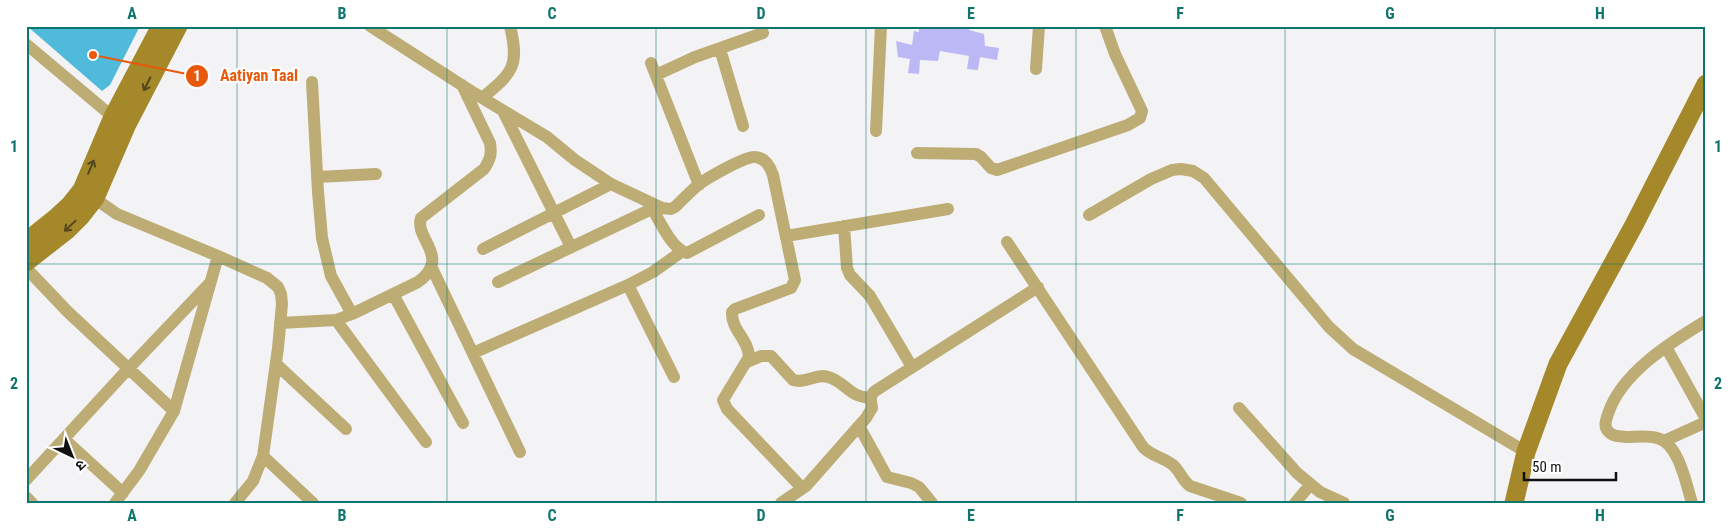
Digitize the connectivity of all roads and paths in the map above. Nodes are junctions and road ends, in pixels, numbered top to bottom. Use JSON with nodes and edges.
{"nodes":[{"id":1,"x":160,"y":26,"type":"edge"},
{"id":2,"x":178,"y":26,"type":"edge"},
{"id":3,"x":370,"y":26,"type":"edge"},
{"id":4,"x":510,"y":26,"type":"edge"},
{"id":5,"x":881,"y":26,"type":"edge"},
{"id":6,"x":1040,"y":26,"type":"edge"},
{"id":7,"x":1105,"y":26,"type":"edge"},
{"id":8,"x":763,"y":33,"type":"dead end"},
{"id":9,"x":26,"y":44,"type":"edge"},
{"id":10,"x":720,"y":49,"type":"junction"},
{"id":11,"x":1036,"y":69,"type":"dead end"},
{"id":12,"x":312,"y":82,"type":"dead end"},
{"id":13,"x":1706,"y":84,"type":"edge"},
{"id":14,"x":462,"y":85,"type":"junction"},
{"id":15,"x":482,"y":98,"type":"junction"},
{"id":16,"x":502,"y":110,"type":"junction"},
{"id":17,"x":112,"y":117,"type":"junction"},
{"id":18,"x":744,"y":126,"type":"dead end"},
{"id":19,"x":876,"y":131,"type":"dead end"},
{"id":20,"x":917,"y":153,"type":"dead end"},
{"id":21,"x":376,"y":174,"type":"dead end"},
{"id":22,"x":317,"y":177,"type":"junction"},
{"id":23,"x":611,"y":184,"type":"junction"},
{"id":24,"x":699,"y":185,"type":"junction"},
{"id":25,"x":89,"y":194,"type":"junction"},
{"id":26,"x":655,"y":207,"type":"junction"},
{"id":27,"x":948,"y":209,"type":"dead end"},
{"id":28,"x":554,"y":213,"type":"junction"},
{"id":29,"x":759,"y":215,"type":"dead end"},
{"id":30,"x":1089,"y":215,"type":"dead end"},
{"id":31,"x":844,"y":226,"type":"junction"},
{"id":32,"x":786,"y":236,"type":"junction"},
{"id":33,"x":26,"y":242,"type":"edge"},
{"id":34,"x":1007,"y":242,"type":"dead end"},
{"id":35,"x":571,"y":247,"type":"junction"},
{"id":36,"x":483,"y":249,"type":"dead end"},
{"id":37,"x":681,"y":252,"type":"junction"},
{"id":38,"x":218,"y":256,"type":"junction"},
{"id":39,"x":26,"y":262,"type":"edge"},
{"id":40,"x":431,"y":266,"type":"junction"},
{"id":41,"x":26,"y":268,"type":"edge"},
{"id":42,"x":211,"y":282,"type":"junction"},
{"id":43,"x":498,"y":282,"type":"dead end"},
{"id":44,"x":628,"y":286,"type":"junction"},
{"id":45,"x":1038,"y":288,"type":"junction"},
{"id":46,"x":393,"y":294,"type":"junction"},
{"id":47,"x":352,"y":314,"type":"junction"},
{"id":48,"x":336,"y":320,"type":"junction"},
{"id":49,"x":1706,"y":321,"type":"edge"},
{"id":50,"x":280,"y":323,"type":"junction"},
{"id":51,"x":1666,"y":346,"type":"junction"},
{"id":52,"x":473,"y":353,"type":"junction"},
{"id":53,"x":748,"y":362,"type":"junction"},
{"id":54,"x":276,"y":364,"type":"junction"},
{"id":55,"x":912,"y":367,"type":"junction"},
{"id":56,"x":128,"y":369,"type":"junction"},
{"id":57,"x":674,"y":377,"type":"dead end"},
{"id":58,"x":870,"y":398,"type":"junction"},
{"id":59,"x":1239,"y":408,"type":"dead end"},
{"id":60,"x":174,"y":411,"type":"junction"},
{"id":61,"x":1706,"y":421,"type":"edge"},
{"id":62,"x":463,"y":423,"type":"dead end"},
{"id":63,"x":859,"y":426,"type":"junction"},
{"id":64,"x":346,"y":429,"type":"dead end"},
{"id":65,"x":64,"y":439,"type":"junction"},
{"id":66,"x":1664,"y":441,"type":"junction"},
{"id":67,"x":426,"y":442,"type":"dead end"},
{"id":68,"x":520,"y":452,"type":"dead end"},
{"id":69,"x":1526,"y":452,"type":"junction"},
{"id":70,"x":263,"y":456,"type":"junction"},
{"id":71,"x":26,"y":480,"type":"edge"},
{"id":72,"x":1310,"y":485,"type":"junction"},
{"id":73,"x":802,"y":488,"type":"junction"},
{"id":74,"x":123,"y":493,"type":"junction"},
{"id":75,"x":26,"y":497,"type":"edge"},
{"id":76,"x":32,"y":503,"type":"edge"},
{"id":77,"x":115,"y":503,"type":"edge"},
{"id":78,"x":235,"y":503,"type":"edge"},
{"id":79,"x":313,"y":503,"type":"edge"},
{"id":80,"x":781,"y":503,"type":"edge"},
{"id":81,"x":932,"y":503,"type":"edge"},
{"id":82,"x":1241,"y":503,"type":"edge"},
{"id":83,"x":1295,"y":503,"type":"edge"},
{"id":84,"x":1344,"y":503,"type":"edge"},
{"id":85,"x":1514,"y":503,"type":"edge"},
{"id":86,"x":1692,"y":503,"type":"edge"}],
"edges":[{"from":1,"to":17,"type":"street"},
{"from":2,"to":25,"type":"street","one_way":true},
{"from":3,"to":14,"type":"street"},
{"from":4,"to":15,"type":"street"},
{"from":5,"to":19,"type":"street"},
{"from":6,"to":11,"type":"street"},
{"from":7,"to":20,"type":"street"},
{"from":8,"to":10,"type":"street"},
{"from":9,"to":17,"type":"street"},
{"from":10,"to":18,"type":"street"},
{"from":10,"to":24,"type":"street"},
{"from":12,"to":22,"type":"street"},
{"from":13,"to":69,"type":"street"},
{"from":14,"to":15,"type":"street"},
{"from":14,"to":40,"type":"street"},
{"from":15,"to":16,"type":"street"},
{"from":16,"to":23,"type":"street"},
{"from":16,"to":28,"type":"street"},
{"from":25,"to":17,"type":"street","one_way":true},
{"from":21,"to":22,"type":"street"},
{"from":22,"to":47,"type":"street"},
{"from":23,"to":26,"type":"street"},
{"from":23,"to":28,"type":"street"},
{"from":24,"to":26,"type":"street"},
{"from":24,"to":32,"type":"street"},
{"from":25,"to":33,"type":"street"},
{"from":25,"to":38,"type":"street"},
{"from":25,"to":39,"type":"street","one_way":true},
{"from":26,"to":35,"type":"street"},
{"from":26,"to":37,"type":"street"},
{"from":27,"to":31,"type":"street"},
{"from":28,"to":35,"type":"street"},
{"from":28,"to":36,"type":"street"},
{"from":29,"to":37,"type":"street"},
{"from":30,"to":69,"type":"street"},
{"from":31,"to":32,"type":"street"},
{"from":31,"to":55,"type":"street"},
{"from":32,"to":53,"type":"street"},
{"from":34,"to":45,"type":"street"},
{"from":35,"to":43,"type":"street"},
{"from":37,"to":44,"type":"street"},
{"from":38,"to":42,"type":"street"},
{"from":38,"to":50,"type":"street"},
{"from":40,"to":46,"type":"street"},
{"from":40,"to":52,"type":"street"},
{"from":41,"to":56,"type":"street"},
{"from":42,"to":56,"type":"street"},
{"from":42,"to":60,"type":"street"},
{"from":44,"to":52,"type":"street"},
{"from":44,"to":57,"type":"street"},
{"from":45,"to":55,"type":"street"},
{"from":45,"to":82,"type":"street"},
{"from":46,"to":47,"type":"street"},
{"from":46,"to":62,"type":"street"},
{"from":47,"to":48,"type":"street"},
{"from":48,"to":50,"type":"street"},
{"from":48,"to":67,"type":"street"},
{"from":49,"to":51,"type":"street"},
{"from":50,"to":54,"type":"street"},
{"from":51,"to":61,"type":"street"},
{"from":51,"to":66,"type":"street"},
{"from":52,"to":68,"type":"street"},
{"from":53,"to":58,"type":"street"},
{"from":53,"to":73,"type":"street"},
{"from":54,"to":64,"type":"street"},
{"from":54,"to":70,"type":"street"},
{"from":55,"to":58,"type":"street"},
{"from":56,"to":60,"type":"street"},
{"from":56,"to":65,"type":"street"},
{"from":58,"to":63,"type":"street"},
{"from":59,"to":72,"type":"street"},
{"from":60,"to":74,"type":"street"},
{"from":61,"to":66,"type":"street"},
{"from":63,"to":73,"type":"street"},
{"from":63,"to":81,"type":"street"},
{"from":65,"to":71,"type":"street"},
{"from":65,"to":74,"type":"street"},
{"from":66,"to":86,"type":"street"},
{"from":69,"to":85,"type":"street"},
{"from":70,"to":78,"type":"street"},
{"from":70,"to":79,"type":"street"},
{"from":72,"to":83,"type":"street"},
{"from":72,"to":84,"type":"street"},
{"from":73,"to":80,"type":"street"},
{"from":74,"to":77,"type":"street"},
{"from":75,"to":76,"type":"street"}]}
